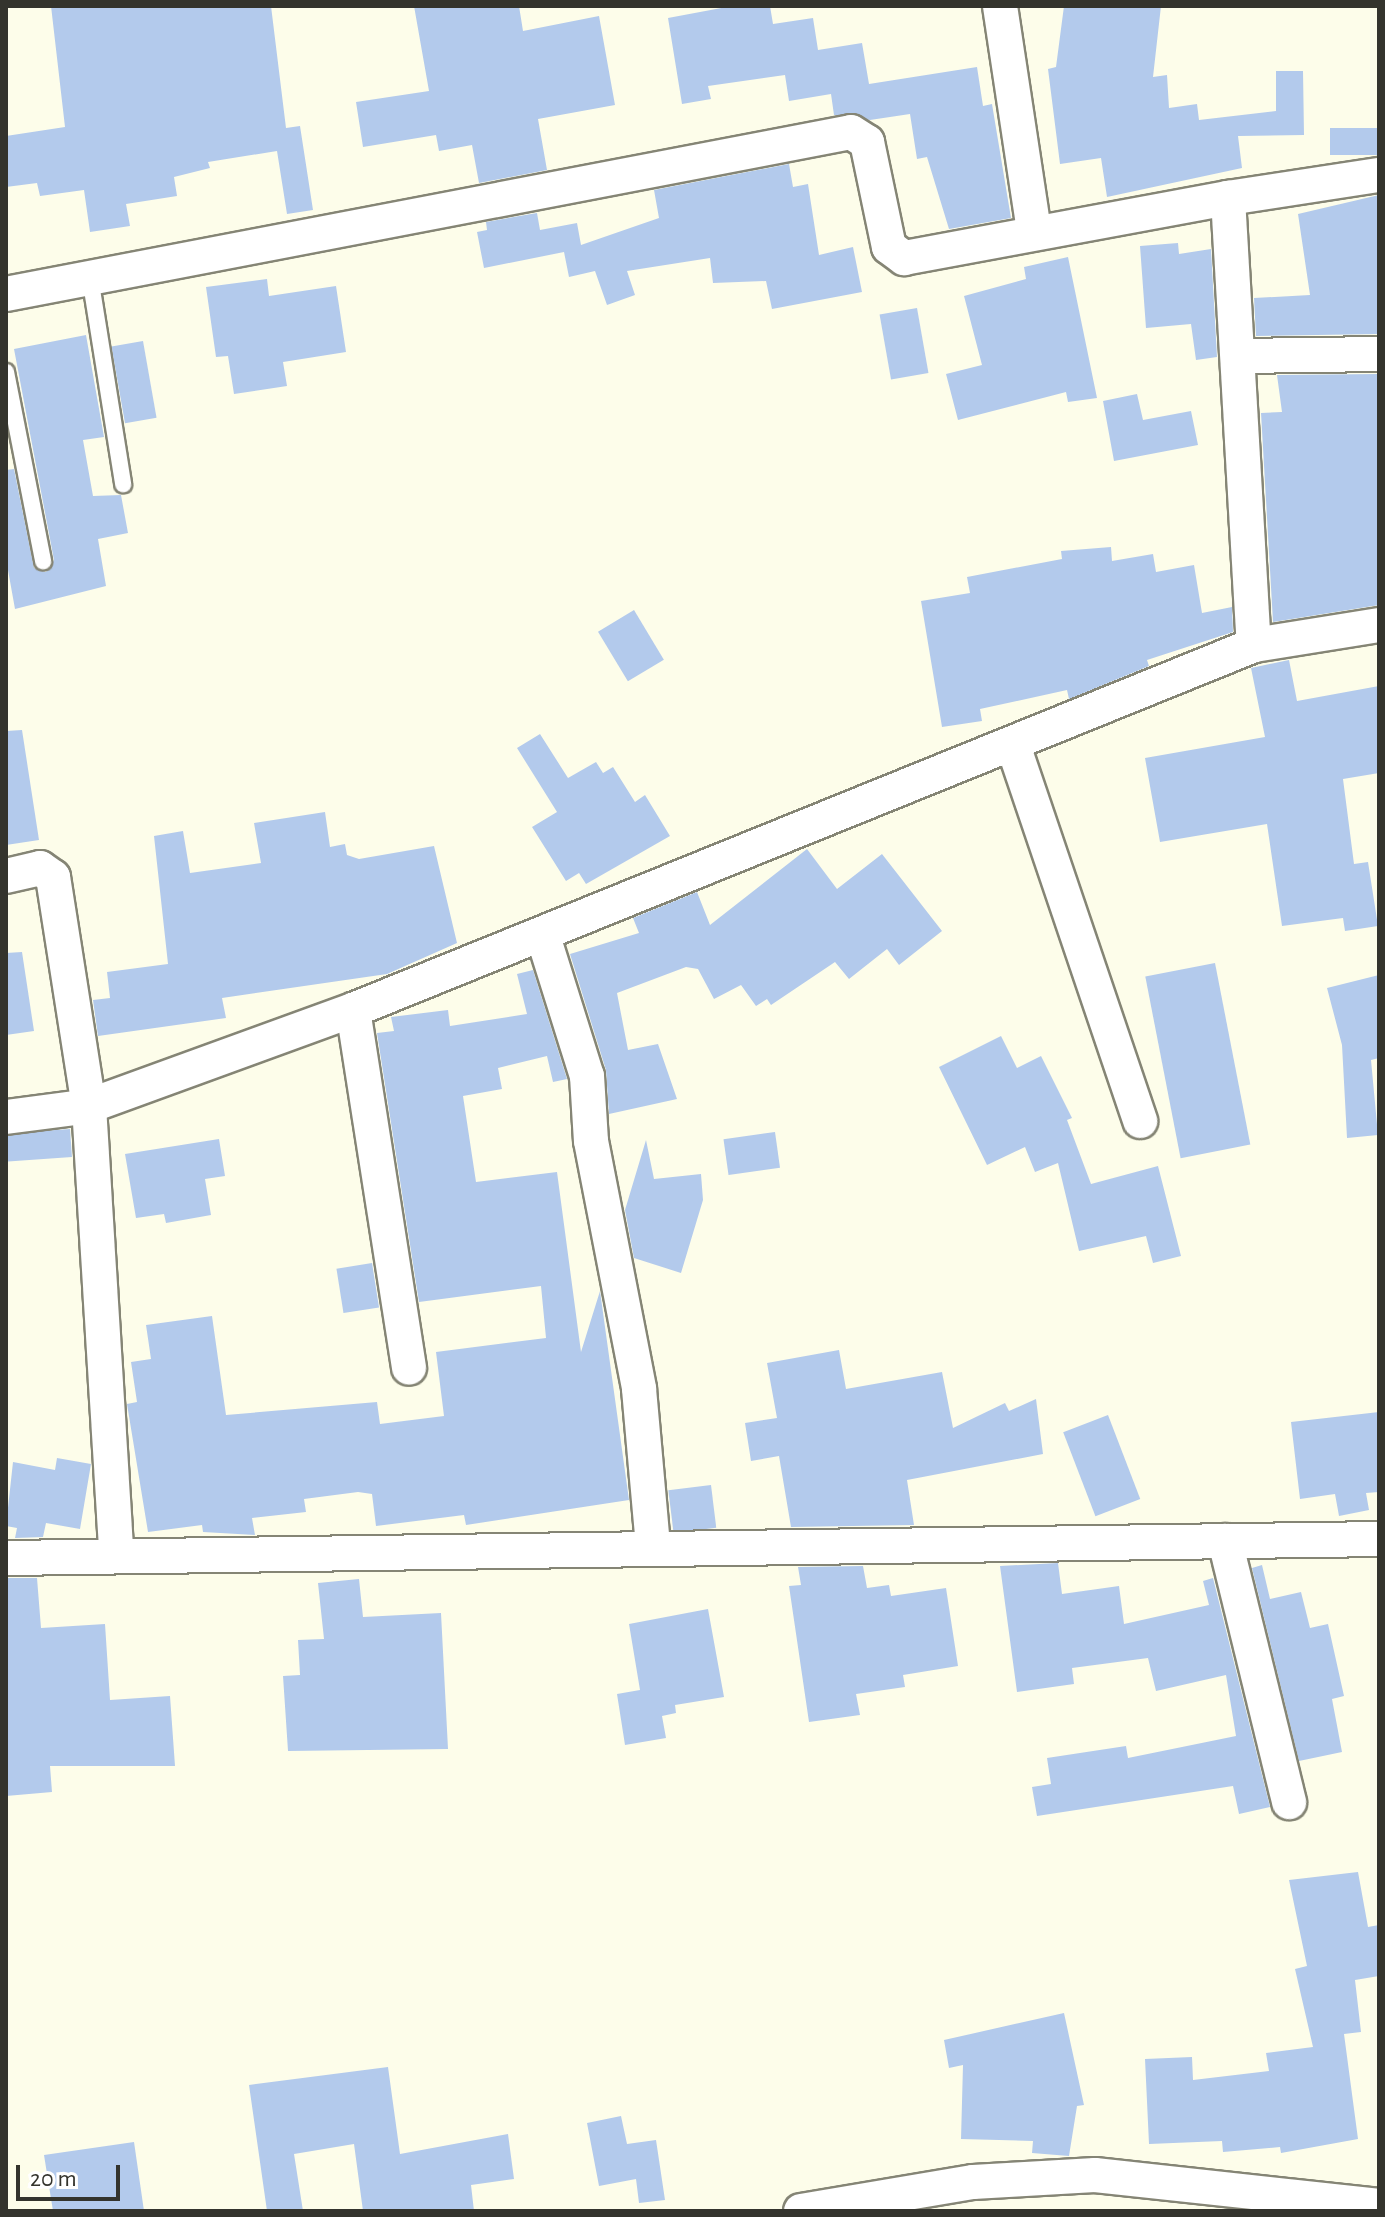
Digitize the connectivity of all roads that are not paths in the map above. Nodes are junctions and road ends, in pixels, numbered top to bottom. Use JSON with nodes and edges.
{"nodes":[{"id":1,"x":1000,"y":6,"type":"edge"},
{"id":2,"x":1379,"y":175,"type":"edge"},
{"id":3,"x":1228,"y":198,"type":"junction"},
{"id":4,"x":1034,"y":230,"type":"junction"},
{"id":5,"x":90,"y":277,"type":"junction"},
{"id":6,"x":6,"y":294,"type":"edge"},
{"id":7,"x":1379,"y":354,"type":"edge"},
{"id":8,"x":1238,"y":356,"type":"junction"},
{"id":9,"x":6,"y":372,"type":"edge"},
{"id":10,"x":123,"y":484,"type":"dead end"},
{"id":11,"x":43,"y":561,"type":"dead end"},
{"id":12,"x":1379,"y":625,"type":"edge"},
{"id":13,"x":1254,"y":645,"type":"junction"},
{"id":14,"x":1013,"y":745,"type":"junction"},
{"id":15,"x":6,"y":876,"type":"edge"},
{"id":16,"x":543,"y":936,"type":"junction"},
{"id":17,"x":353,"y":1010,"type":"junction"},
{"id":18,"x":89,"y":1106,"type":"junction"},
{"id":19,"x":6,"y":1117,"type":"edge"},
{"id":20,"x":1140,"y":1121,"type":"dead end"},
{"id":21,"x":409,"y":1368,"type":"dead end"},
{"id":22,"x":1379,"y":1539,"type":"edge"},
{"id":23,"x":1225,"y":1541,"type":"junction"},
{"id":24,"x":653,"y":1547,"type":"junction"},
{"id":25,"x":116,"y":1552,"type":"junction"},
{"id":26,"x":6,"y":1558,"type":"edge"},
{"id":27,"x":1289,"y":1802,"type":"dead end"},
{"id":28,"x":1379,"y":2206,"type":"edge"},
{"id":29,"x":814,"y":2210,"type":"edge"}],
"edges":[{"from":1,"to":4,"type":"street"},
{"from":2,"to":3,"type":"street"},
{"from":3,"to":4,"type":"street"},
{"from":3,"to":8,"type":"street"},
{"from":4,"to":5,"type":"street"},
{"from":5,"to":6,"type":"street"},
{"from":5,"to":10,"type":"lane"},
{"from":7,"to":8,"type":"street"},
{"from":8,"to":13,"type":"street"},
{"from":9,"to":11,"type":"lane"},
{"from":12,"to":13,"type":"street"},
{"from":13,"to":14,"type":"street"},
{"from":14,"to":16,"type":"street"},
{"from":14,"to":20,"type":"street"},
{"from":15,"to":18,"type":"street"},
{"from":16,"to":17,"type":"street"},
{"from":16,"to":24,"type":"street"},
{"from":17,"to":18,"type":"street"},
{"from":17,"to":21,"type":"street"},
{"from":18,"to":19,"type":"street"},
{"from":18,"to":25,"type":"street"},
{"from":22,"to":23,"type":"street"},
{"from":23,"to":24,"type":"street"},
{"from":23,"to":27,"type":"street"},
{"from":24,"to":25,"type":"street"},
{"from":25,"to":26,"type":"street"},
{"from":28,"to":29,"type":"street"}]}
